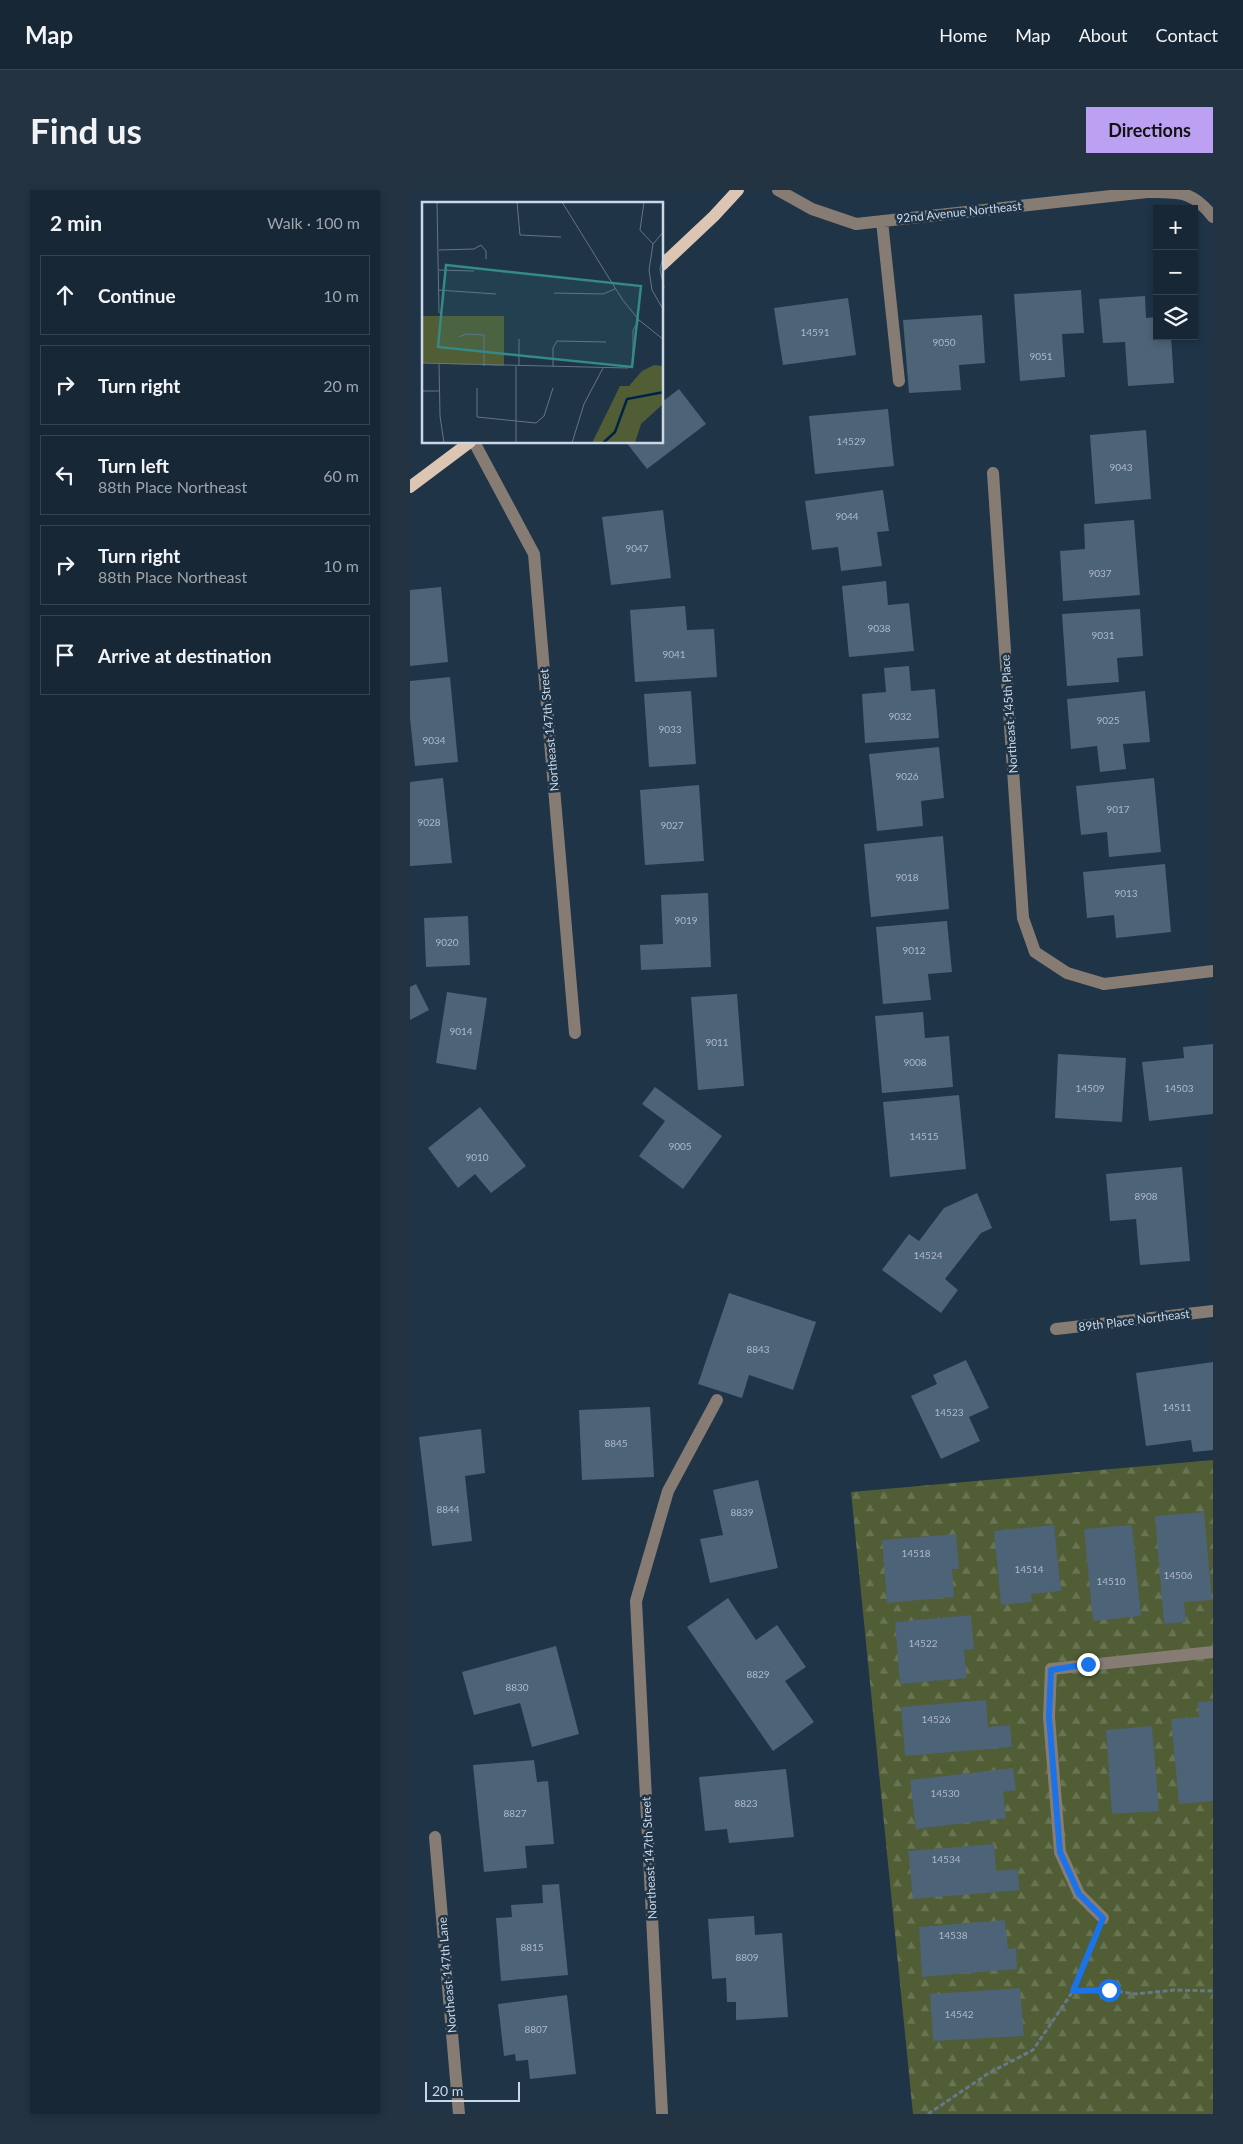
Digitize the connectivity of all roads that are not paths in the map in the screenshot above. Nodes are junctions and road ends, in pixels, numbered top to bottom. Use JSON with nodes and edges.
{"nodes":[{"id":1,"x":738,"y":190,"type":"edge"},
{"id":2,"x":778,"y":190,"type":"edge"},
{"id":3,"x":1213,"y":218,"type":"edge"},
{"id":4,"x":882,"y":221,"type":"junction"},
{"id":5,"x":664,"y":263,"type":"edge"},
{"id":6,"x":899,"y":382,"type":"dead end"},
{"id":7,"x":467,"y":444,"type":"edge"},
{"id":8,"x":475,"y":444,"type":"edge"},
{"id":9,"x":993,"y":474,"type":"dead end"},
{"id":10,"x":410,"y":488,"type":"edge"},
{"id":11,"x":1213,"y":971,"type":"edge"},
{"id":12,"x":574,"y":1033,"type":"dead end"},
{"id":13,"x":1213,"y":1310,"type":"edge"},
{"id":14,"x":1056,"y":1329,"type":"dead end"},
{"id":15,"x":718,"y":1400,"type":"dead end"},
{"id":16,"x":1213,"y":1652,"type":"edge"},
{"id":17,"x":435,"y":1836,"type":"dead end"},
{"id":18,"x":1103,"y":1918,"type":"road end"},
{"id":19,"x":459,"y":2114,"type":"edge"},
{"id":20,"x":662,"y":2114,"type":"edge"}],
"edges":[{"from":1,"to":5,"type":"main road"},
{"from":2,"to":4,"type":"street","name":"92nd Avenue Northeast"},
{"from":3,"to":4,"type":"street","name":"92nd Avenue Northeast"},
{"from":4,"to":6,"type":"street"},
{"from":7,"to":10,"type":"main road"},
{"from":8,"to":12,"type":"street","name":"Northeast 147th Street"},
{"from":9,"to":11,"type":"street","name":"Northeast 145th Place"},
{"from":13,"to":14,"type":"street","name":"89th Place Northeast"},
{"from":15,"to":20,"type":"street","name":"Northeast 147th Street"},
{"from":16,"to":18,"type":"street"},
{"from":17,"to":19,"type":"street","name":"Northeast 147th Lane"}]}
